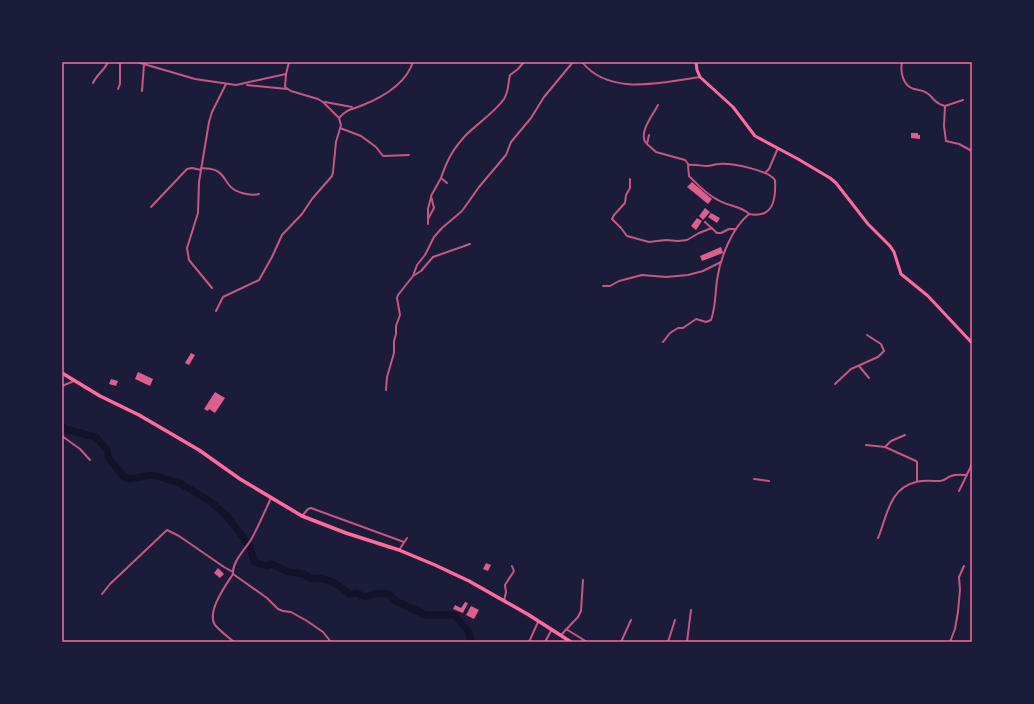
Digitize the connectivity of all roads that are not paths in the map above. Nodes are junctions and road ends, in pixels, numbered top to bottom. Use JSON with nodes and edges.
{"nodes":[{"id":1,"x":108,"y":62,"type":"edge"},
{"id":2,"x":120,"y":62,"type":"edge"},
{"id":3,"x":137,"y":62,"type":"edge"},
{"id":4,"x":289,"y":62,"type":"edge"},
{"id":5,"x":413,"y":62,"type":"edge"},
{"id":6,"x":524,"y":62,"type":"edge"},
{"id":7,"x":573,"y":62,"type":"edge"},
{"id":8,"x":582,"y":62,"type":"edge"},
{"id":9,"x":696,"y":62,"type":"edge"},
{"id":10,"x":902,"y":62,"type":"edge"},
{"id":11,"x":144,"y":64,"type":"junction"},
{"id":12,"x":286,"y":74,"type":"junction"},
{"id":13,"x":700,"y":77,"type":"junction"},
{"id":14,"x":93,"y":83,"type":"dead end"},
{"id":15,"x":226,"y":84,"type":"junction"},
{"id":16,"x":244,"y":84,"type":"junction"},
{"id":17,"x":118,"y":89,"type":"dead end"},
{"id":18,"x":288,"y":89,"type":"junction"},
{"id":19,"x":142,"y":91,"type":"dead end"},
{"id":20,"x":963,"y":100,"type":"dead end"},
{"id":21,"x":323,"y":102,"type":"junction"},
{"id":22,"x":658,"y":105,"type":"dead end"},
{"id":23,"x":944,"y":106,"type":"junction"},
{"id":24,"x":352,"y":108,"type":"junction"},
{"id":25,"x":339,"y":118,"type":"junction"},
{"id":26,"x":340,"y":128,"type":"junction"},
{"id":27,"x":649,"y":135,"type":"dead end"},
{"id":28,"x":647,"y":144,"type":"junction"},
{"id":29,"x":778,"y":148,"type":"junction"},
{"id":30,"x":972,"y":151,"type":"edge"},
{"id":31,"x":409,"y":155,"type":"dead end"},
{"id":32,"x":689,"y":165,"type":"junction"},
{"id":33,"x":201,"y":169,"type":"junction"},
{"id":34,"x":765,"y":173,"type":"junction"},
{"id":35,"x":441,"y":178,"type":"junction"},
{"id":36,"x":630,"y":179,"type":"dead end"},
{"id":37,"x":447,"y":183,"type":"dead end"},
{"id":38,"x":259,"y":194,"type":"dead end"},
{"id":39,"x":431,"y":196,"type":"junction"},
{"id":40,"x":151,"y":207,"type":"dead end"},
{"id":41,"x":749,"y":214,"type":"junction"},
{"id":42,"x":428,"y":219,"type":"junction"},
{"id":43,"x":705,"y":222,"type":"dead end"},
{"id":44,"x":428,"y":224,"type":"dead end"},
{"id":45,"x":712,"y":228,"type":"junction"},
{"id":46,"x":736,"y":229,"type":"junction"},
{"id":47,"x":470,"y":244,"type":"dead end"},
{"id":48,"x":722,"y":262,"type":"junction"},
{"id":49,"x":413,"y":276,"type":"junction"},
{"id":50,"x":603,"y":286,"type":"dead end"},
{"id":51,"x":212,"y":288,"type":"dead end"},
{"id":52,"x":216,"y":311,"type":"dead end"},
{"id":53,"x":868,"y":335,"type":"dead end"},
{"id":54,"x":663,"y":342,"type":"dead end"},
{"id":55,"x":972,"y":343,"type":"edge"},
{"id":56,"x":859,"y":366,"type":"junction"},
{"id":57,"x":62,"y":373,"type":"edge"},
{"id":58,"x":869,"y":378,"type":"dead end"},
{"id":59,"x":75,"y":381,"type":"junction"},
{"id":60,"x":835,"y":384,"type":"dead end"},
{"id":61,"x":62,"y":386,"type":"edge"},
{"id":62,"x":386,"y":390,"type":"dead end"},
{"id":63,"x":62,"y":436,"type":"edge"},
{"id":64,"x":905,"y":436,"type":"dead end"},
{"id":65,"x":866,"y":444,"type":"dead end"},
{"id":66,"x":885,"y":447,"type":"junction"},
{"id":67,"x":90,"y":460,"type":"dead end"},
{"id":68,"x":972,"y":464,"type":"edge"},
{"id":69,"x":967,"y":475,"type":"junction"},
{"id":70,"x":754,"y":479,"type":"dead end"},
{"id":71,"x":769,"y":481,"type":"dead end"},
{"id":72,"x":917,"y":481,"type":"junction"},
{"id":73,"x":959,"y":491,"type":"dead end"},
{"id":74,"x":272,"y":498,"type":"junction"},
{"id":75,"x":302,"y":516,"type":"junction"},
{"id":76,"x":407,"y":538,"type":"dead end"},
{"id":77,"x":878,"y":538,"type":"dead end"},
{"id":78,"x":404,"y":542,"type":"junction"},
{"id":79,"x":399,"y":550,"type":"junction"},
{"id":80,"x":512,"y":566,"type":"dead end"},
{"id":81,"x":964,"y":566,"type":"dead end"},
{"id":82,"x":233,"y":573,"type":"junction"},
{"id":83,"x":583,"y":580,"type":"dead end"},
{"id":84,"x":102,"y":594,"type":"dead end"},
{"id":85,"x":504,"y":600,"type":"junction"},
{"id":86,"x":691,"y":610,"type":"dead end"},
{"id":87,"x":631,"y":620,"type":"dead end"},
{"id":88,"x":676,"y":620,"type":"dead end"},
{"id":89,"x":539,"y":621,"type":"junction"},
{"id":90,"x":552,"y":629,"type":"junction"},
{"id":91,"x":566,"y":629,"type":"junction"},
{"id":92,"x":561,"y":635,"type":"junction"},
{"id":93,"x":234,"y":642,"type":"edge"},
{"id":94,"x":331,"y":642,"type":"edge"},
{"id":95,"x":529,"y":642,"type":"edge"},
{"id":96,"x":545,"y":642,"type":"edge"},
{"id":97,"x":571,"y":642,"type":"edge"},
{"id":98,"x":587,"y":642,"type":"edge"},
{"id":99,"x":621,"y":642,"type":"edge"},
{"id":100,"x":668,"y":642,"type":"edge"},
{"id":101,"x":687,"y":642,"type":"edge"},
{"id":102,"x":950,"y":642,"type":"edge"}],
"edges":[{"from":1,"to":14,"type":"street"},
{"from":2,"to":17,"type":"street"},
{"from":3,"to":11,"type":"street"},
{"from":4,"to":12,"type":"street"},
{"from":5,"to":24,"type":"street"},
{"from":6,"to":35,"type":"street"},
{"from":7,"to":49,"type":"street"},
{"from":8,"to":13,"type":"street"},
{"from":9,"to":13,"type":"main road"},
{"from":10,"to":23,"type":"street"},
{"from":11,"to":15,"type":"street"},
{"from":11,"to":19,"type":"street"},
{"from":12,"to":16,"type":"street"},
{"from":12,"to":18,"type":"street"},
{"from":13,"to":29,"type":"main road"},
{"from":15,"to":16,"type":"street"},
{"from":15,"to":33,"type":"street"},
{"from":16,"to":18,"type":"street"},
{"from":18,"to":21,"type":"street"},
{"from":20,"to":23,"type":"street"},
{"from":21,"to":24,"type":"street"},
{"from":21,"to":25,"type":"street"},
{"from":22,"to":28,"type":"street"},
{"from":23,"to":30,"type":"street"},
{"from":24,"to":25,"type":"street"},
{"from":25,"to":26,"type":"street"},
{"from":26,"to":31,"type":"street"},
{"from":26,"to":52,"type":"street"},
{"from":27,"to":28,"type":"street"},
{"from":28,"to":32,"type":"street"},
{"from":29,"to":34,"type":"street"},
{"from":29,"to":55,"type":"main road"},
{"from":32,"to":34,"type":"street"},
{"from":32,"to":41,"type":"street"},
{"from":33,"to":38,"type":"street"},
{"from":33,"to":40,"type":"street"},
{"from":33,"to":51,"type":"street"},
{"from":34,"to":41,"type":"street"},
{"from":35,"to":37,"type":"street"},
{"from":35,"to":39,"type":"street"},
{"from":36,"to":45,"type":"street"},
{"from":39,"to":42,"type":"street"},
{"from":39,"to":42,"type":"street"},
{"from":41,"to":46,"type":"street"},
{"from":42,"to":44,"type":"street"},
{"from":43,"to":45,"type":"street"},
{"from":45,"to":46,"type":"street"},
{"from":46,"to":48,"type":"street"},
{"from":47,"to":49,"type":"street"},
{"from":48,"to":50,"type":"street"},
{"from":48,"to":54,"type":"street"},
{"from":49,"to":62,"type":"street"},
{"from":53,"to":56,"type":"street"},
{"from":56,"to":58,"type":"street"},
{"from":56,"to":60,"type":"street"},
{"from":57,"to":59,"type":"highway"},
{"from":59,"to":61,"type":"street"},
{"from":59,"to":74,"type":"highway"},
{"from":63,"to":67,"type":"street"},
{"from":64,"to":66,"type":"street"},
{"from":65,"to":66,"type":"street"},
{"from":66,"to":72,"type":"street"},
{"from":68,"to":69,"type":"street"},
{"from":69,"to":72,"type":"street"},
{"from":69,"to":73,"type":"street"},
{"from":70,"to":71,"type":"street"},
{"from":72,"to":77,"type":"street"},
{"from":74,"to":75,"type":"highway"},
{"from":74,"to":82,"type":"street"},
{"from":75,"to":78,"type":"street"},
{"from":75,"to":79,"type":"highway"},
{"from":76,"to":78,"type":"street"},
{"from":78,"to":79,"type":"street"},
{"from":79,"to":85,"type":"highway"},
{"from":80,"to":85,"type":"street"},
{"from":81,"to":102,"type":"street"},
{"from":82,"to":84,"type":"street"},
{"from":82,"to":93,"type":"street"},
{"from":82,"to":94,"type":"street"},
{"from":83,"to":91,"type":"street"},
{"from":85,"to":89,"type":"highway"},
{"from":86,"to":101,"type":"street"},
{"from":87,"to":99,"type":"street"},
{"from":88,"to":100,"type":"street"},
{"from":89,"to":90,"type":"highway"},
{"from":89,"to":95,"type":"street"},
{"from":90,"to":92,"type":"highway"},
{"from":90,"to":96,"type":"street"},
{"from":91,"to":92,"type":"street"},
{"from":91,"to":98,"type":"street"},
{"from":92,"to":97,"type":"highway"}]}
